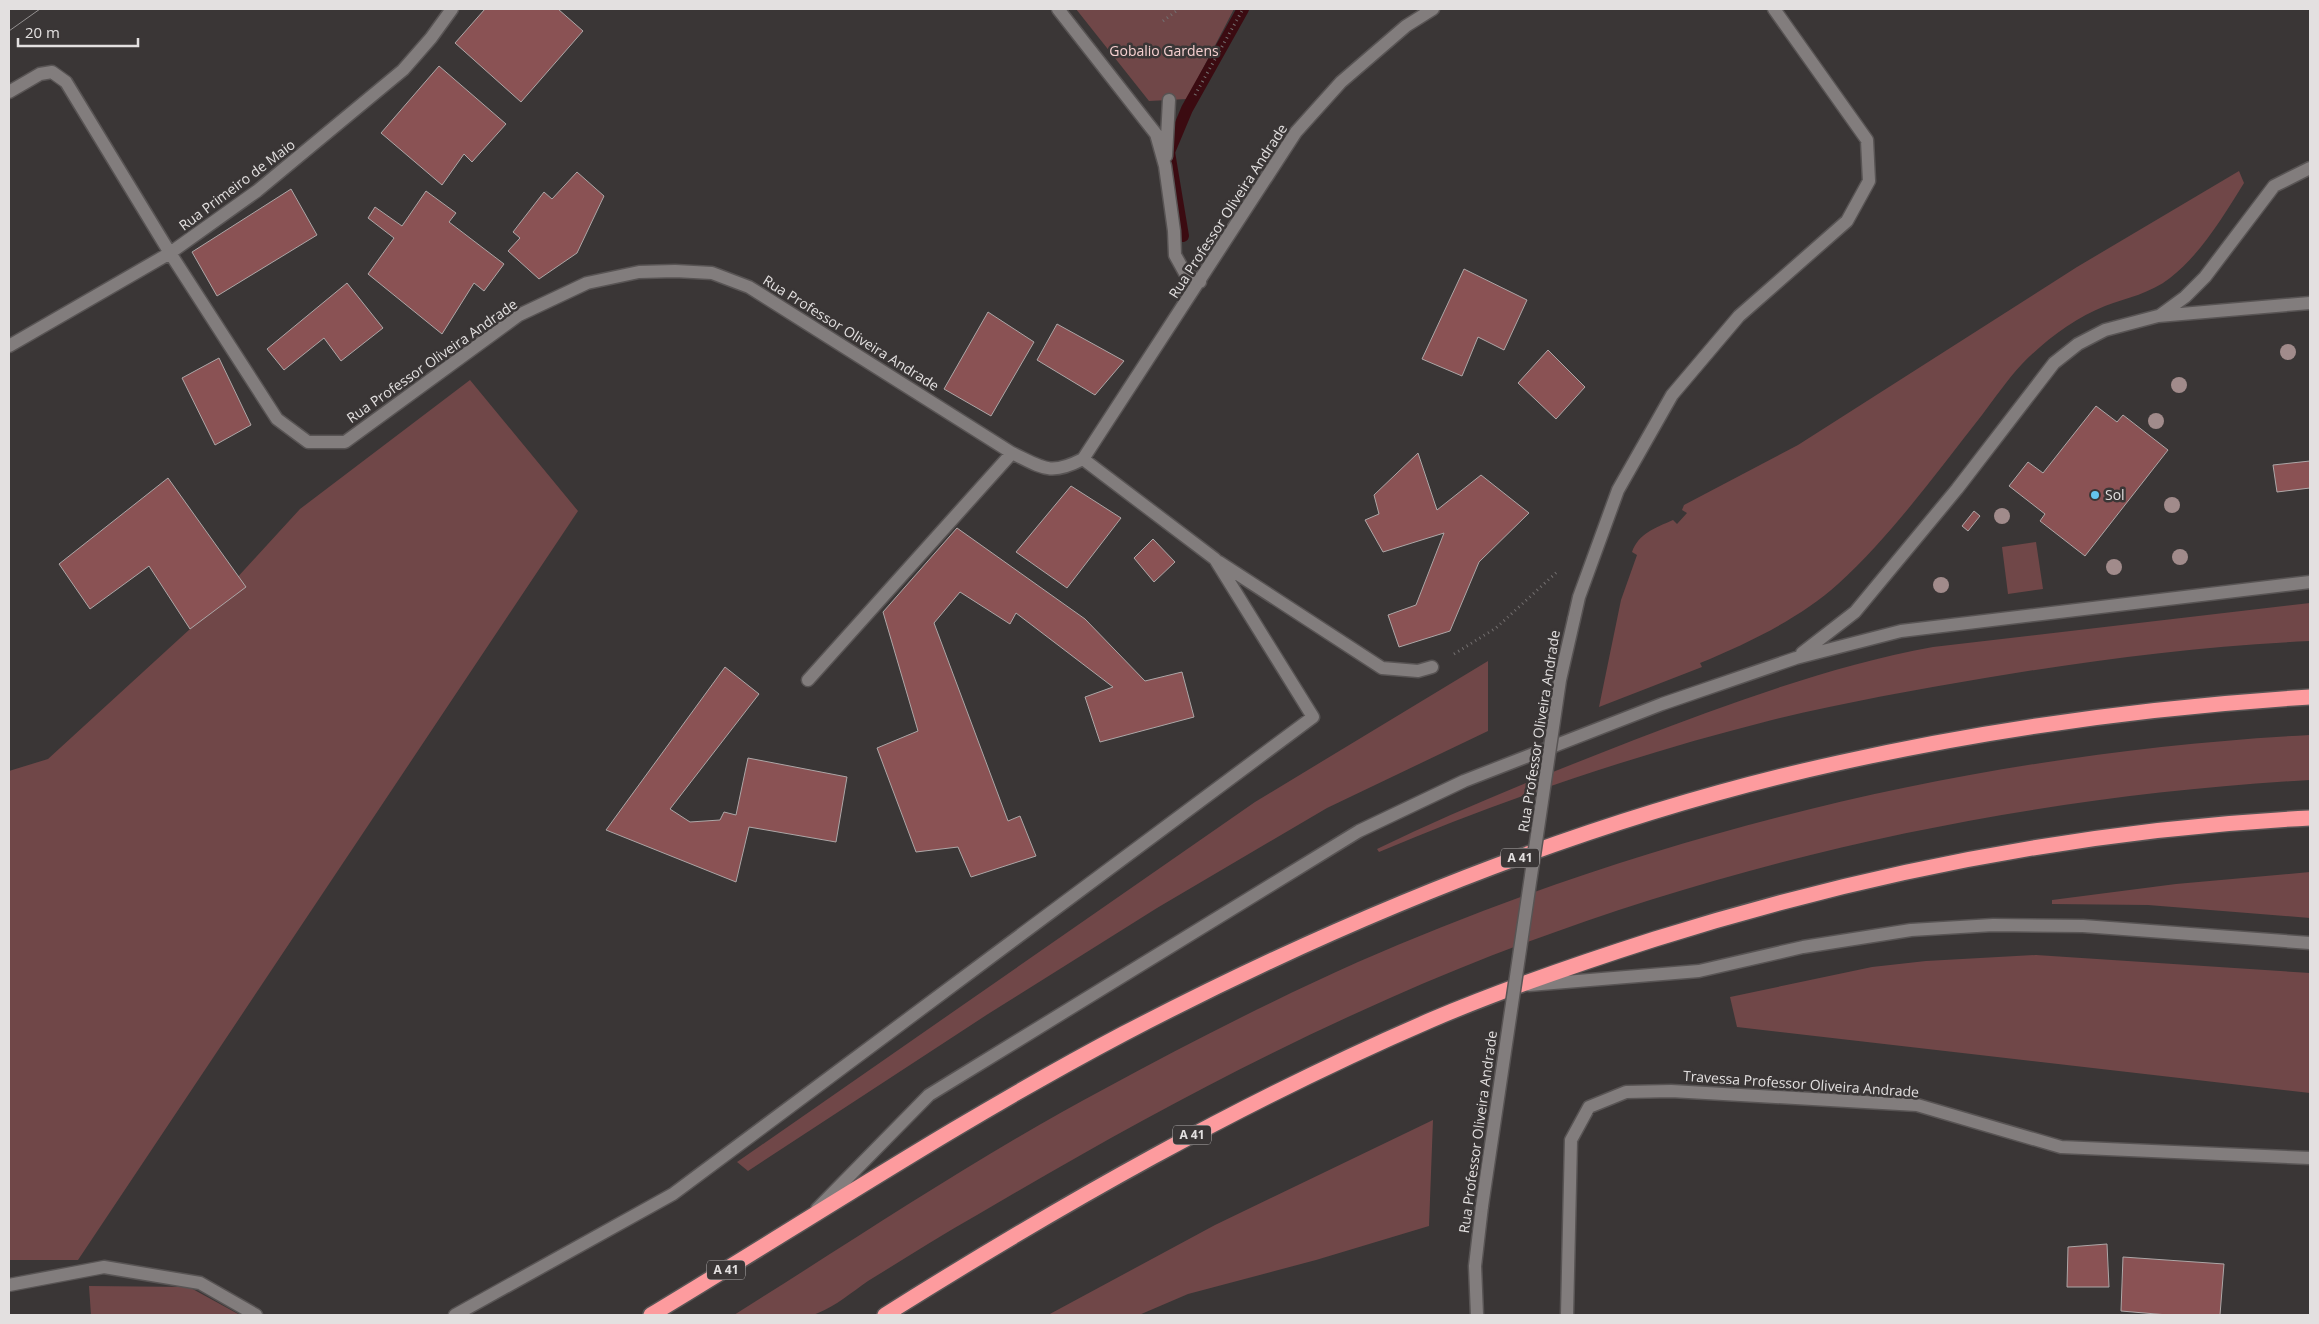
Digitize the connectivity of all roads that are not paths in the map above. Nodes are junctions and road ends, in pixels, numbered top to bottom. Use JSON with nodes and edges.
{"nodes":[{"id":1,"x":452,"y":9,"type":"edge"},
{"id":2,"x":1058,"y":9,"type":"edge"},
{"id":3,"x":1433,"y":9,"type":"edge"},
{"id":4,"x":1774,"y":9,"type":"edge"},
{"id":5,"x":9,"y":92,"type":"edge"},
{"id":6,"x":1169,"y":100,"type":"dead end"},
{"id":7,"x":1165,"y":166,"type":"junction"},
{"id":8,"x":2310,"y":168,"type":"edge"},
{"id":9,"x":170,"y":253,"type":"junction"},
{"id":10,"x":1200,"y":282,"type":"junction"},
{"id":11,"x":2310,"y":302,"type":"edge"},
{"id":12,"x":2158,"y":316,"type":"junction"},
{"id":13,"x":9,"y":346,"type":"edge"},
{"id":14,"x":1012,"y":453,"type":"junction"},
{"id":15,"x":1083,"y":459,"type":"junction"},
{"id":16,"x":1215,"y":559,"type":"junction"},
{"id":17,"x":2310,"y":582,"type":"edge"},
{"id":18,"x":1796,"y":658,"type":"junction"},
{"id":19,"x":1432,"y":667,"type":"road end"},
{"id":20,"x":808,"y":680,"type":"dead end"},
{"id":21,"x":2310,"y":698,"type":"edge"},
{"id":22,"x":2310,"y":818,"type":"edge"},
{"id":23,"x":2310,"y":943,"type":"edge"},
{"id":24,"x":1516,"y":986,"type":"junction"},
{"id":25,"x":2310,"y":1158,"type":"edge"},
{"id":26,"x":801,"y":1225,"type":"junction"},
{"id":27,"x":9,"y":1285,"type":"edge"},
{"id":28,"x":256,"y":1315,"type":"edge"},
{"id":29,"x":456,"y":1315,"type":"edge"},
{"id":30,"x":651,"y":1315,"type":"edge"},
{"id":31,"x":884,"y":1315,"type":"edge"},
{"id":32,"x":1477,"y":1315,"type":"edge"},
{"id":33,"x":1567,"y":1315,"type":"edge"}],
"edges":[{"from":1,"to":9,"type":"street","name":"Rua Primeiro de Maio"},
{"from":2,"to":7,"type":"street"},
{"from":3,"to":10,"type":"street","name":"Rua Professor Oliveira Andrade"},
{"from":4,"to":32,"type":"street","name":"Rua Professor Oliveira Andrade","bridge":true},
{"from":5,"to":9,"type":"street","name":"Rua Professor Oliveira Andrade"},
{"from":6,"to":7,"type":"street"},
{"from":7,"to":10,"type":"street"},
{"from":8,"to":12,"type":"street"},
{"from":9,"to":13,"type":"street","name":"Rua Primeiro de Maio"},
{"from":9,"to":14,"type":"street","name":"Rua Professor Oliveira Andrade"},
{"from":10,"to":15,"type":"street","name":"Rua Professor Oliveira Andrade"},
{"from":11,"to":12,"type":"street"},
{"from":12,"to":18,"type":"street"},
{"from":14,"to":15,"type":"street","name":"Rua Professor Oliveira Andrade"},
{"from":14,"to":20,"type":"street"},
{"from":15,"to":16,"type":"street"},
{"from":16,"to":19,"type":"street"},
{"from":16,"to":29,"type":"street"},
{"from":17,"to":18,"type":"street"},
{"from":18,"to":26,"type":"street"},
{"from":21,"to":26,"type":"highway","number":"A 41"},
{"from":22,"to":24,"type":"highway","number":"A 41"},
{"from":23,"to":24,"type":"street"},
{"from":24,"to":31,"type":"highway","number":"A 41"},
{"from":25,"to":33,"type":"street","name":"Travessa Professor Oliveira Andrade"},
{"from":26,"to":30,"type":"highway","number":"A 41"},
{"from":27,"to":28,"type":"street"}]}
